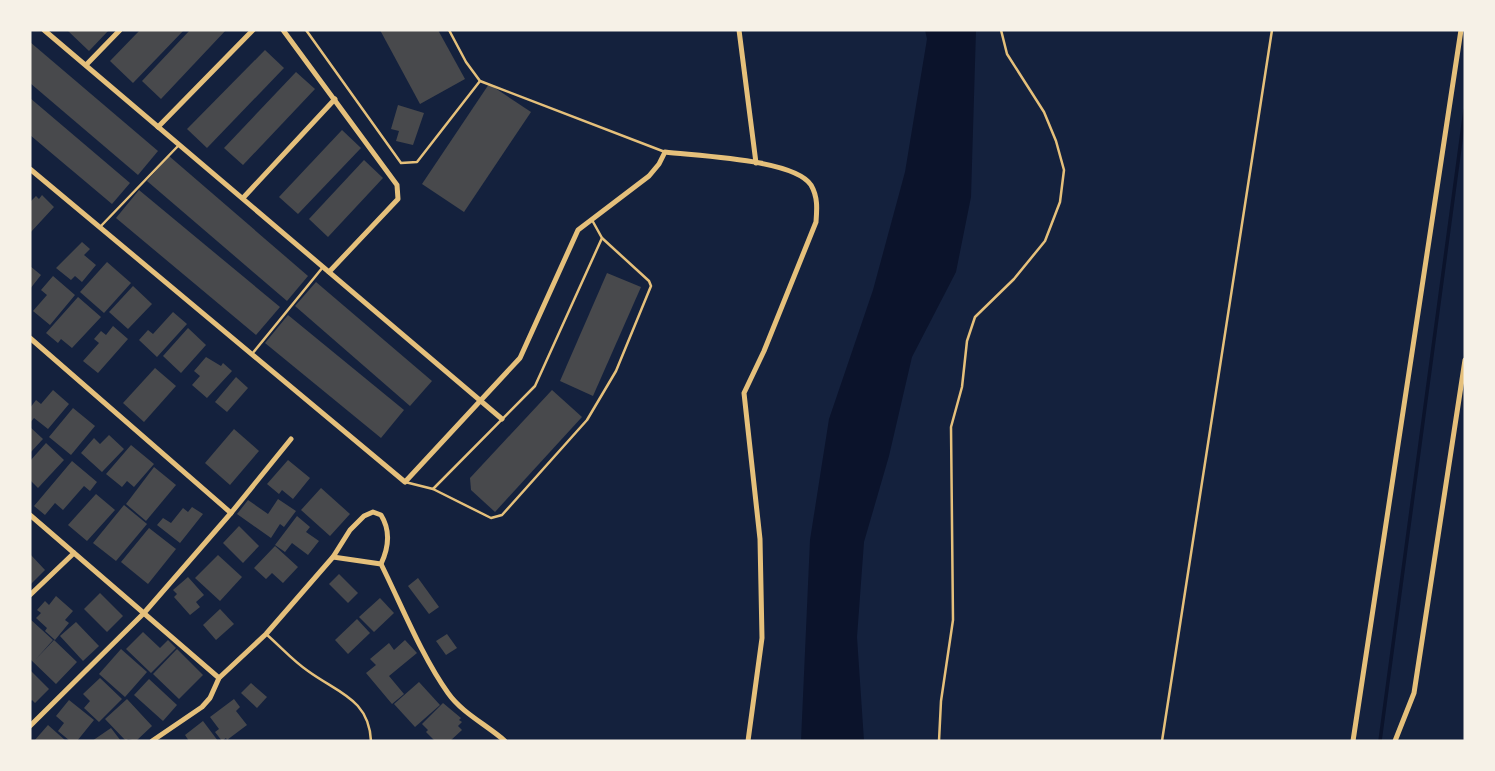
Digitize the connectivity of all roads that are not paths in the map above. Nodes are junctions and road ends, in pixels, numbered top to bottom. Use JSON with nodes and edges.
{"nodes":[{"id":1,"x":44,"y":30,"type":"edge"},
{"id":2,"x":120,"y":30,"type":"edge"},
{"id":3,"x":253,"y":30,"type":"edge"},
{"id":4,"x":306,"y":30,"type":"edge"},
{"id":5,"x":449,"y":30,"type":"edge"},
{"id":6,"x":739,"y":30,"type":"edge"},
{"id":7,"x":1461,"y":30,"type":"edge"},
{"id":8,"x":287,"y":31,"type":"edge"},
{"id":9,"x":86,"y":65,"type":"junction"},
{"id":10,"x":480,"y":81,"type":"junction"},
{"id":11,"x":335,"y":99,"type":"junction"},
{"id":12,"x":158,"y":127,"type":"junction"},
{"id":13,"x":179,"y":144,"type":"junction"},
{"id":14,"x":665,"y":152,"type":"junction"},
{"id":15,"x":756,"y":163,"type":"junction"},
{"id":16,"x":32,"y":171,"type":"edge"},
{"id":17,"x":30,"y":178,"type":"edge"},
{"id":18,"x":243,"y":198,"type":"junction"},
{"id":19,"x":592,"y":220,"type":"junction"},
{"id":20,"x":100,"y":227,"type":"junction"},
{"id":21,"x":602,"y":238,"type":"junction"},
{"id":22,"x":324,"y":267,"type":"junction"},
{"id":23,"x":330,"y":272,"type":"junction"},
{"id":24,"x":30,"y":338,"type":"edge"},
{"id":25,"x":252,"y":354,"type":"junction"},
{"id":26,"x":1465,"y":360,"type":"edge"},
{"id":27,"x":480,"y":399,"type":"junction"},
{"id":28,"x":502,"y":419,"type":"junction"},
{"id":29,"x":291,"y":439,"type":"dead end"},
{"id":30,"x":405,"y":482,"type":"junction"},
{"id":31,"x":433,"y":489,"type":"junction"},
{"id":32,"x":231,"y":513,"type":"junction"},
{"id":33,"x":30,"y":515,"type":"edge"},
{"id":34,"x":74,"y":552,"type":"junction"},
{"id":35,"x":333,"y":557,"type":"junction"},
{"id":36,"x":382,"y":564,"type":"junction"},
{"id":37,"x":30,"y":595,"type":"edge"},
{"id":38,"x":144,"y":613,"type":"junction"},
{"id":39,"x":266,"y":634,"type":"junction"},
{"id":40,"x":219,"y":678,"type":"junction"},
{"id":41,"x":30,"y":726,"type":"edge"},
{"id":42,"x":152,"y":741,"type":"edge"},
{"id":43,"x":371,"y":741,"type":"edge"},
{"id":44,"x":505,"y":741,"type":"edge"},
{"id":45,"x":748,"y":741,"type":"edge"},
{"id":46,"x":1353,"y":741,"type":"edge"},
{"id":47,"x":1395,"y":741,"type":"edge"}],
"edges":[{"from":1,"to":9,"type":"street"},
{"from":2,"to":9,"type":"street"},
{"from":3,"to":12,"type":"street"},
{"from":4,"to":10,"type":"lane"},
{"from":5,"to":10,"type":"lane"},
{"from":6,"to":15,"type":"street"},
{"from":7,"to":46,"type":"street"},
{"from":8,"to":11,"type":"street"},
{"from":9,"to":12,"type":"street"},
{"from":10,"to":14,"type":"lane"},
{"from":11,"to":18,"type":"street"},
{"from":11,"to":23,"type":"street"},
{"from":12,"to":13,"type":"street"},
{"from":13,"to":18,"type":"street"},
{"from":13,"to":20,"type":"lane"},
{"from":14,"to":15,"type":"street"},
{"from":14,"to":19,"type":"street"},
{"from":15,"to":45,"type":"street"},
{"from":16,"to":17,"type":"street"},
{"from":16,"to":20,"type":"street"},
{"from":18,"to":22,"type":"street"},
{"from":19,"to":21,"type":"lane"},
{"from":19,"to":27,"type":"street"},
{"from":20,"to":25,"type":"street"},
{"from":21,"to":28,"type":"lane"},
{"from":21,"to":31,"type":"lane"},
{"from":22,"to":23,"type":"street"},
{"from":22,"to":25,"type":"lane"},
{"from":23,"to":27,"type":"street"},
{"from":24,"to":32,"type":"street"},
{"from":25,"to":30,"type":"street"},
{"from":26,"to":47,"type":"street"},
{"from":27,"to":28,"type":"street"},
{"from":27,"to":30,"type":"street"},
{"from":28,"to":31,"type":"lane"},
{"from":29,"to":32,"type":"street"},
{"from":30,"to":31,"type":"lane"},
{"from":32,"to":38,"type":"street"},
{"from":33,"to":34,"type":"street"},
{"from":34,"to":37,"type":"street"},
{"from":34,"to":38,"type":"street"},
{"from":35,"to":36,"type":"street"},
{"from":35,"to":36,"type":"street"},
{"from":35,"to":39,"type":"street"},
{"from":36,"to":44,"type":"street"},
{"from":38,"to":40,"type":"street"},
{"from":38,"to":41,"type":"street"},
{"from":39,"to":40,"type":"street"},
{"from":39,"to":43,"type":"lane"},
{"from":40,"to":42,"type":"street"}]}
